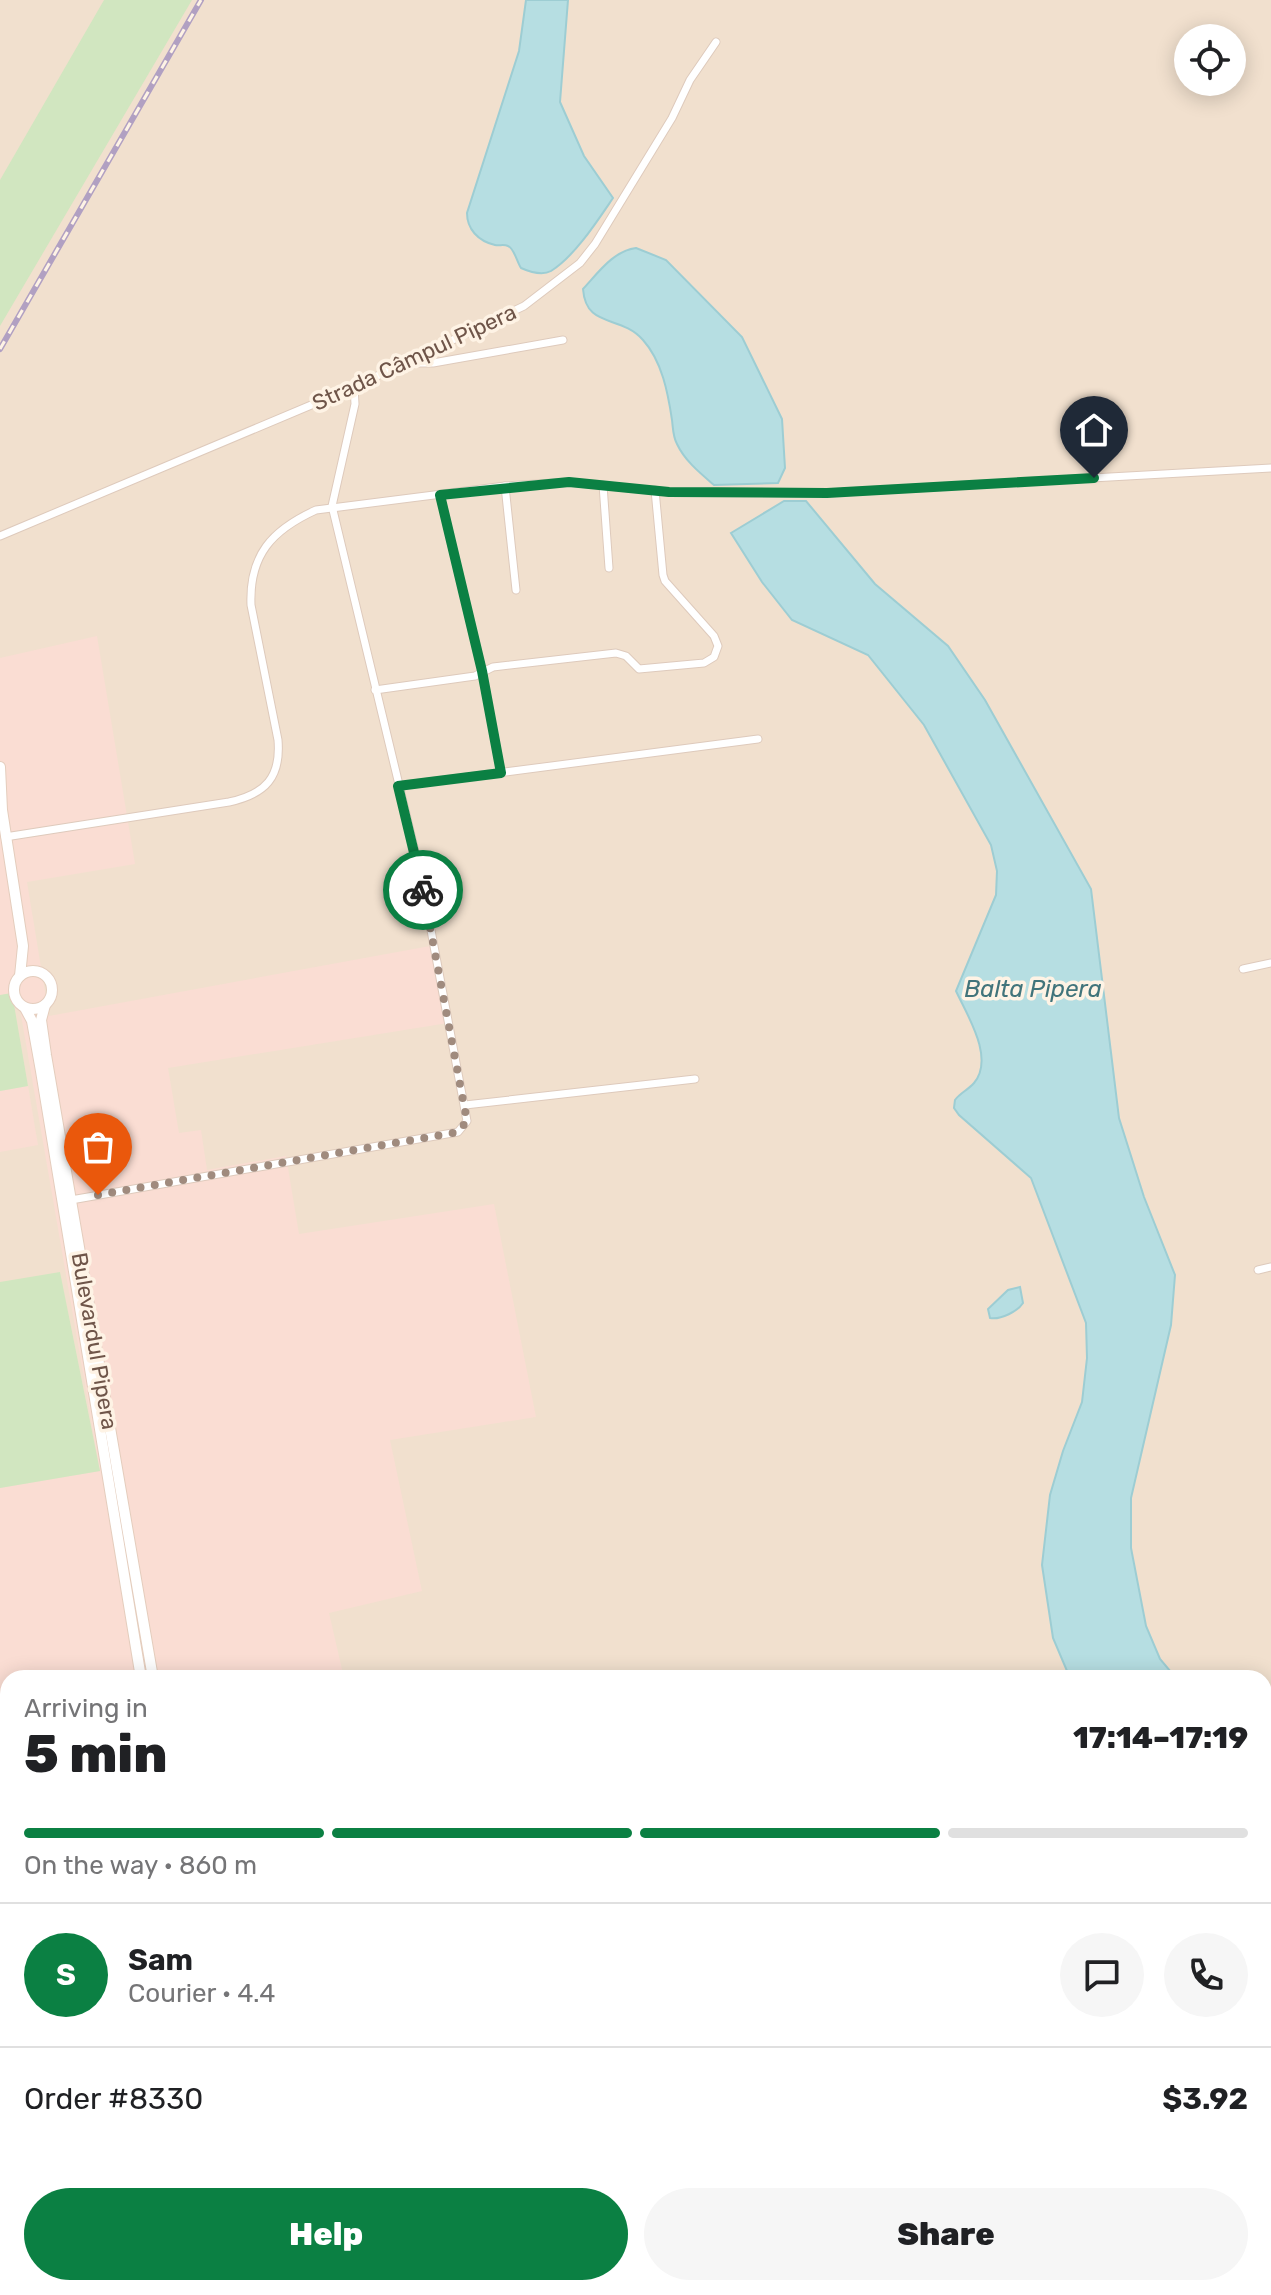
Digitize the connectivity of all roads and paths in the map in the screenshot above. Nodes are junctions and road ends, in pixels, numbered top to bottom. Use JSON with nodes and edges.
{"nodes":[{"id":1,"x":716,"y":42,"type":"dead end"},
{"id":2,"x":563,"y":340,"type":"dead end"},
{"id":3,"x":405,"y":363,"type":"junction"},
{"id":4,"x":354,"y":387,"type":"junction"},
{"id":5,"x":1271,"y":468,"type":"edge"},
{"id":6,"x":603,"y":485,"type":"junction"},
{"id":7,"x":505,"y":486,"type":"junction"},
{"id":8,"x":655,"y":490,"type":"junction"},
{"id":9,"x":440,"y":495,"type":"junction"},
{"id":10,"x":332,"y":506,"type":"junction"},
{"id":11,"x":0,"y":536,"type":"edge"},
{"id":12,"x":609,"y":568,"type":"dead end"},
{"id":13,"x":516,"y":590,"type":"dead end"},
{"id":14,"x":482,"y":671,"type":"junction"},
{"id":15,"x":375,"y":690,"type":"junction"},
{"id":16,"x":758,"y":739,"type":"dead end"},
{"id":17,"x":0,"y":767,"type":"edge"},
{"id":18,"x":501,"y":773,"type":"junction"},
{"id":19,"x":398,"y":786,"type":"junction"},
{"id":20,"x":1,"y":808,"type":"edge"},
{"id":21,"x":5,"y":837,"type":"junction"},
{"id":22,"x":23,"y":946,"type":"junction"},
{"id":23,"x":1271,"y":963,"type":"edge"},
{"id":24,"x":1243,"y":969,"type":"dead end"},
{"id":25,"x":35,"y":972,"type":"junction"},
{"id":26,"x":20,"y":976,"type":"junction"},
{"id":27,"x":45,"y":1005,"type":"junction"},
{"id":28,"x":25,"y":1008,"type":"junction"},
{"id":29,"x":695,"y":1079,"type":"dead end"},
{"id":30,"x":465,"y":1105,"type":"junction"},
{"id":31,"x":71,"y":1200,"type":"junction"},
{"id":32,"x":1271,"y":1267,"type":"edge"},
{"id":33,"x":1258,"y":1270,"type":"dead end"},
{"id":34,"x":140,"y":1670,"type":"edge"},
{"id":35,"x":152,"y":1670,"type":"edge"}],
"edges":[{"from":1,"to":3,"type":"street","name":"Strada Câmpul Pipera"},
{"from":2,"to":3,"type":"street"},
{"from":3,"to":4,"type":"street","name":"Strada Câmpul Pipera"},
{"from":4,"to":10,"type":"street"},
{"from":4,"to":11,"type":"street","name":"Strada Câmpul Pipera"},
{"from":5,"to":8,"type":"street"},
{"from":6,"to":7,"type":"street"},
{"from":6,"to":8,"type":"street"},
{"from":6,"to":12,"type":"street"},
{"from":7,"to":9,"type":"street"},
{"from":7,"to":13,"type":"street"},
{"from":8,"to":14,"type":"street"},
{"from":9,"to":10,"type":"street"},
{"from":9,"to":14,"type":"street"},
{"from":10,"to":15,"type":"street"},
{"from":10,"to":21,"type":"street"},
{"from":14,"to":15,"type":"street"},
{"from":14,"to":18,"type":"street"},
{"from":15,"to":19,"type":"street"},
{"from":16,"to":18,"type":"street"},
{"from":17,"to":20,"type":"main road"},
{"from":18,"to":19,"type":"street"},
{"from":19,"to":30,"type":"street"},
{"from":20,"to":21,"type":"main road"},
{"from":21,"to":22,"type":"main road"},
{"from":22,"to":25,"type":"main road"},
{"from":22,"to":26,"type":"main road"},
{"from":23,"to":24,"type":"street"},
{"from":25,"to":26,"type":"main road"},
{"from":25,"to":27,"type":"main road"},
{"from":26,"to":28,"type":"main road"},
{"from":27,"to":28,"type":"main road"},
{"from":27,"to":31,"type":"main road","name":"Bulevardul Pipera"},
{"from":28,"to":34,"type":"main road","name":"Bulevardul Pipera"},
{"from":29,"to":30,"type":"street"},
{"from":30,"to":31,"type":"street"},
{"from":31,"to":35,"type":"main road","name":"Bulevardul Pipera"},
{"from":32,"to":33,"type":"street"}]}
